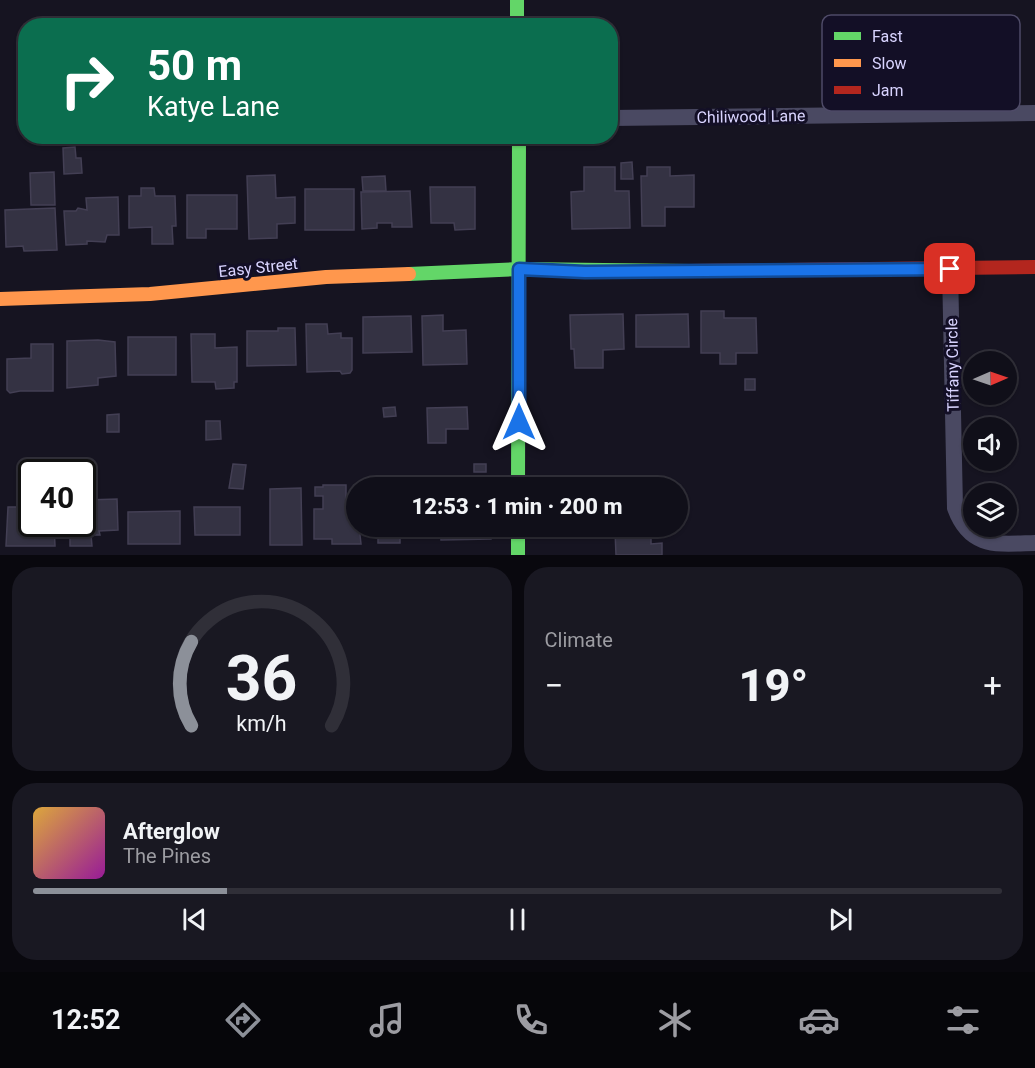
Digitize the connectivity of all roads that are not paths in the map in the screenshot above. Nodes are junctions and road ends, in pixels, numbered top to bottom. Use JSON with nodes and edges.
{"nodes":[{"id":1,"x":517,"y":0,"type":"edge"},
{"id":2,"x":517,"y":18,"type":"edge"},
{"id":3,"x":1035,"y":112,"type":"edge"},
{"id":4,"x":618,"y":118,"type":"edge"},
{"id":5,"x":519,"y":144,"type":"edge"},
{"id":6,"x":1035,"y":267,"type":"edge"},
{"id":7,"x":519,"y":269,"type":"junction"},
{"id":8,"x":950,"y":269,"type":"junction"},
{"id":9,"x":0,"y":300,"type":"edge"},
{"id":10,"x":518,"y":477,"type":"edge"},
{"id":11,"x":518,"y":537,"type":"edge"},
{"id":12,"x":1035,"y":543,"type":"edge"},
{"id":13,"x":518,"y":555,"type":"edge"}],
"edges":[{"from":1,"to":2,"type":"street"},
{"from":3,"to":4,"type":"street","name":"Chiliwood Lane"},
{"from":5,"to":7,"type":"street"},
{"from":6,"to":8,"type":"street","name":"Easy Street"},
{"from":7,"to":8,"type":"street","name":"Easy Street"},
{"from":7,"to":9,"type":"street","name":"Easy Street"},
{"from":7,"to":10,"type":"street"},
{"from":8,"to":12,"type":"street","name":"Tiffany Circle"},
{"from":11,"to":13,"type":"street"}]}
